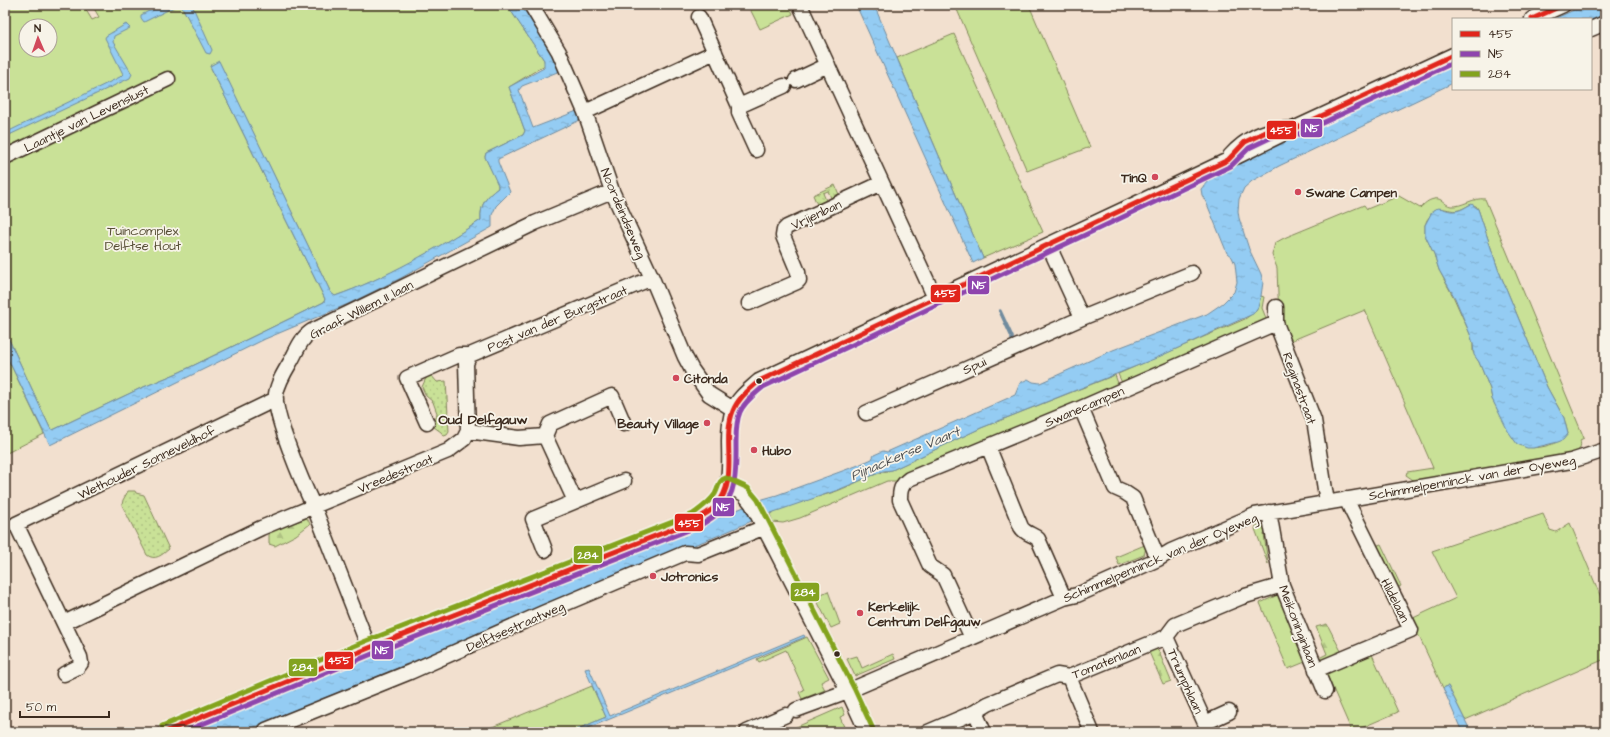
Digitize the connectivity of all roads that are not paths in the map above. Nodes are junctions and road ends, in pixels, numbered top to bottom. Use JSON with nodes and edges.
{"nodes":[{"id":1,"x":531,"y":5,"type":"edge"},
{"id":2,"x":800,"y":5,"type":"edge"},
{"id":3,"x":1562,"y":5,"type":"edge"},
{"id":4,"x":699,"y":17,"type":"dead end"},
{"id":5,"x":1534,"y":18,"type":"edge"},
{"id":6,"x":1605,"y":23,"type":"edge"},
{"id":7,"x":1592,"y":29,"type":"edge"},
{"id":8,"x":715,"y":52,"type":"junction"},
{"id":9,"x":1452,"y":55,"type":"edge"},
{"id":10,"x":828,"y":65,"type":"junction"},
{"id":11,"x":168,"y":79,"type":"dead end"},
{"id":12,"x":739,"y":106,"type":"junction"},
{"id":13,"x":585,"y":112,"type":"junction"},
{"id":14,"x":756,"y":150,"type":"dead end"},
{"id":15,"x":5,"y":157,"type":"edge"},
{"id":16,"x":882,"y":183,"type":"junction"},
{"id":17,"x":612,"y":191,"type":"junction"},
{"id":18,"x":1051,"y":244,"type":"junction"},
{"id":19,"x":1192,"y":273,"type":"dead end"},
{"id":20,"x":652,"y":278,"type":"junction"},
{"id":21,"x":935,"y":298,"type":"junction"},
{"id":22,"x":749,"y":303,"type":"dead end"},
{"id":23,"x":1276,"y":307,"type":"dead end"},
{"id":24,"x":1082,"y":318,"type":"junction"},
{"id":25,"x":1273,"y":324,"type":"junction"},
{"id":26,"x":468,"y":359,"type":"junction"},
{"id":27,"x":276,"y":399,"type":"junction"},
{"id":28,"x":1081,"y":408,"type":"junction"},
{"id":29,"x":733,"y":409,"type":"junction"},
{"id":30,"x":866,"y":413,"type":"dead end"},
{"id":31,"x":427,"y":424,"type":"dead end"},
{"id":32,"x":624,"y":424,"type":"dead end"},
{"id":33,"x":468,"y":431,"type":"junction"},
{"id":34,"x":545,"y":436,"type":"junction"},
{"id":35,"x":988,"y":446,"type":"junction"},
{"id":36,"x":1605,"y":450,"type":"edge"},
{"id":37,"x":624,"y":481,"type":"dead end"},
{"id":38,"x":726,"y":486,"type":"junction"},
{"id":39,"x":1346,"y":499,"type":"junction"},
{"id":40,"x":575,"y":501,"type":"junction"},
{"id":41,"x":1327,"y":502,"type":"junction"},
{"id":42,"x":314,"y":507,"type":"junction"},
{"id":43,"x":1269,"y":512,"type":"junction"},
{"id":44,"x":762,"y":523,"type":"junction"},
{"id":45,"x":11,"y":527,"type":"edge"},
{"id":46,"x":545,"y":550,"type":"dead end"},
{"id":47,"x":1158,"y":559,"type":"junction"},
{"id":48,"x":1282,"y":585,"type":"junction"},
{"id":49,"x":1064,"y":598,"type":"junction"},
{"id":50,"x":64,"y":623,"type":"junction"},
{"id":51,"x":1166,"y":637,"type":"junction"},
{"id":52,"x":972,"y":638,"type":"junction"},
{"id":53,"x":369,"y":648,"type":"junction"},
{"id":54,"x":1316,"y":670,"type":"junction"},
{"id":55,"x":64,"y":674,"type":"dead end"},
{"id":56,"x":1069,"y":677,"type":"junction"},
{"id":57,"x":1325,"y":691,"type":"dead end"},
{"id":58,"x":848,"y":692,"type":"junction"},
{"id":59,"x":975,"y":712,"type":"junction"},
{"id":60,"x":1229,"y":712,"type":"dead end"},
{"id":61,"x":266,"y":730,"type":"dead end"},
{"id":62,"x":165,"y":732,"type":"edge"},
{"id":63,"x":747,"y":732,"type":"edge"},
{"id":64,"x":867,"y":732,"type":"edge"},
{"id":65,"x":928,"y":732,"type":"edge"},
{"id":66,"x":984,"y":732,"type":"edge"},
{"id":67,"x":1092,"y":732,"type":"edge"}],
"edges":[{"from":1,"to":13,"type":"street","name":"Noordeindseweg"},
{"from":2,"to":10,"type":"street"},
{"from":3,"to":5,"type":"street"},
{"from":4,"to":8,"type":"street"},
{"from":6,"to":7,"type":"street"},
{"from":8,"to":12,"type":"street"},
{"from":8,"to":13,"type":"street"},
{"from":9,"to":18,"type":"street"},
{"from":10,"to":12,"type":"street"},
{"from":10,"to":16,"type":"street"},
{"from":11,"to":15,"type":"street","name":"Laantje van Levenslust"},
{"from":12,"to":14,"type":"street"},
{"from":13,"to":17,"type":"street","name":"Noordeindseweg"},
{"from":16,"to":21,"type":"street"},
{"from":16,"to":22,"type":"street","name":"Vrijenban"},
{"from":17,"to":20,"type":"street","name":"Noordeindseweg"},
{"from":17,"to":27,"type":"street","name":"Graaf Willem II laan"},
{"from":18,"to":21,"type":"street"},
{"from":18,"to":24,"type":"street"},
{"from":19,"to":24,"type":"street","name":"Spui"},
{"from":20,"to":26,"type":"street","name":"Post van der Burgstraat"},
{"from":20,"to":29,"type":"street","name":"Noordeindseweg"},
{"from":21,"to":29,"type":"street"},
{"from":23,"to":25,"type":"street","name":"Reginastraat"},
{"from":24,"to":30,"type":"street","name":"Spui"},
{"from":25,"to":28,"type":"street","name":"Swanecampen"},
{"from":25,"to":41,"type":"street","name":"Reginastraat"},
{"from":26,"to":31,"type":"street","name":"Post van der Burgstraat"},
{"from":26,"to":33,"type":"street"},
{"from":27,"to":42,"type":"street","name":"Graaf Willem II laan"},
{"from":27,"to":45,"type":"street","name":"Wethouder Sonneveldhof"},
{"from":28,"to":35,"type":"street","name":"Swanecampen"},
{"from":28,"to":47,"type":"street"},
{"from":29,"to":38,"type":"street"},
{"from":32,"to":34,"type":"street"},
{"from":33,"to":34,"type":"street"},
{"from":33,"to":42,"type":"street","name":"Vreedestraat"},
{"from":34,"to":40,"type":"street"},
{"from":35,"to":49,"type":"street"},
{"from":35,"to":52,"type":"street","name":"Swanecampen"},
{"from":36,"to":39,"type":"street","name":"Schimmelpenninck van der Oyeweg"},
{"from":37,"to":40,"type":"street"},
{"from":38,"to":44,"type":"street"},
{"from":38,"to":53,"type":"street"},
{"from":39,"to":41,"type":"street","name":"Schimmelpenninck van der Oyeweg"},
{"from":39,"to":54,"type":"street","name":"Hildelaan"},
{"from":40,"to":46,"type":"street"},
{"from":41,"to":43,"type":"street","name":"Schimmelpenninck van der Oyeweg"},
{"from":42,"to":50,"type":"street"},
{"from":42,"to":53,"type":"street","name":"Graaf Willem II laan"},
{"from":43,"to":47,"type":"street","name":"Schimmelpenninck van der Oyeweg"},
{"from":43,"to":48,"type":"street","name":"Meikoninginlaan"},
{"from":44,"to":58,"type":"street"},
{"from":44,"to":61,"type":"street","name":"Delftsestraatweg"},
{"from":45,"to":50,"type":"street","name":"Wethouder Sonneveldhof"},
{"from":47,"to":49,"type":"street","name":"Schimmelpenninck van der Oyeweg"},
{"from":48,"to":51,"type":"street","name":"Tomatenlaan"},
{"from":48,"to":54,"type":"street","name":"Meikoninginlaan"},
{"from":49,"to":52,"type":"street","name":"Schimmelpenninck van der Oyeweg"},
{"from":50,"to":55,"type":"street","name":"Wethouder Sonneveldhof"},
{"from":51,"to":56,"type":"street","name":"Tomatenlaan"},
{"from":51,"to":60,"type":"street","name":"Triumphlaan"},
{"from":52,"to":58,"type":"street","name":"Schimmelpenninck van der Oyeweg"},
{"from":53,"to":62,"type":"street"},
{"from":54,"to":57,"type":"street","name":"Meikoninginlaan"},
{"from":56,"to":59,"type":"street","name":"Tomatenlaan"},
{"from":56,"to":67,"type":"street"},
{"from":58,"to":63,"type":"street","name":"Schimmelpenninck van der Oyeweg"},
{"from":58,"to":64,"type":"street"},
{"from":59,"to":65,"type":"street","name":"Tomatenlaan"},
{"from":59,"to":66,"type":"street"}]}
